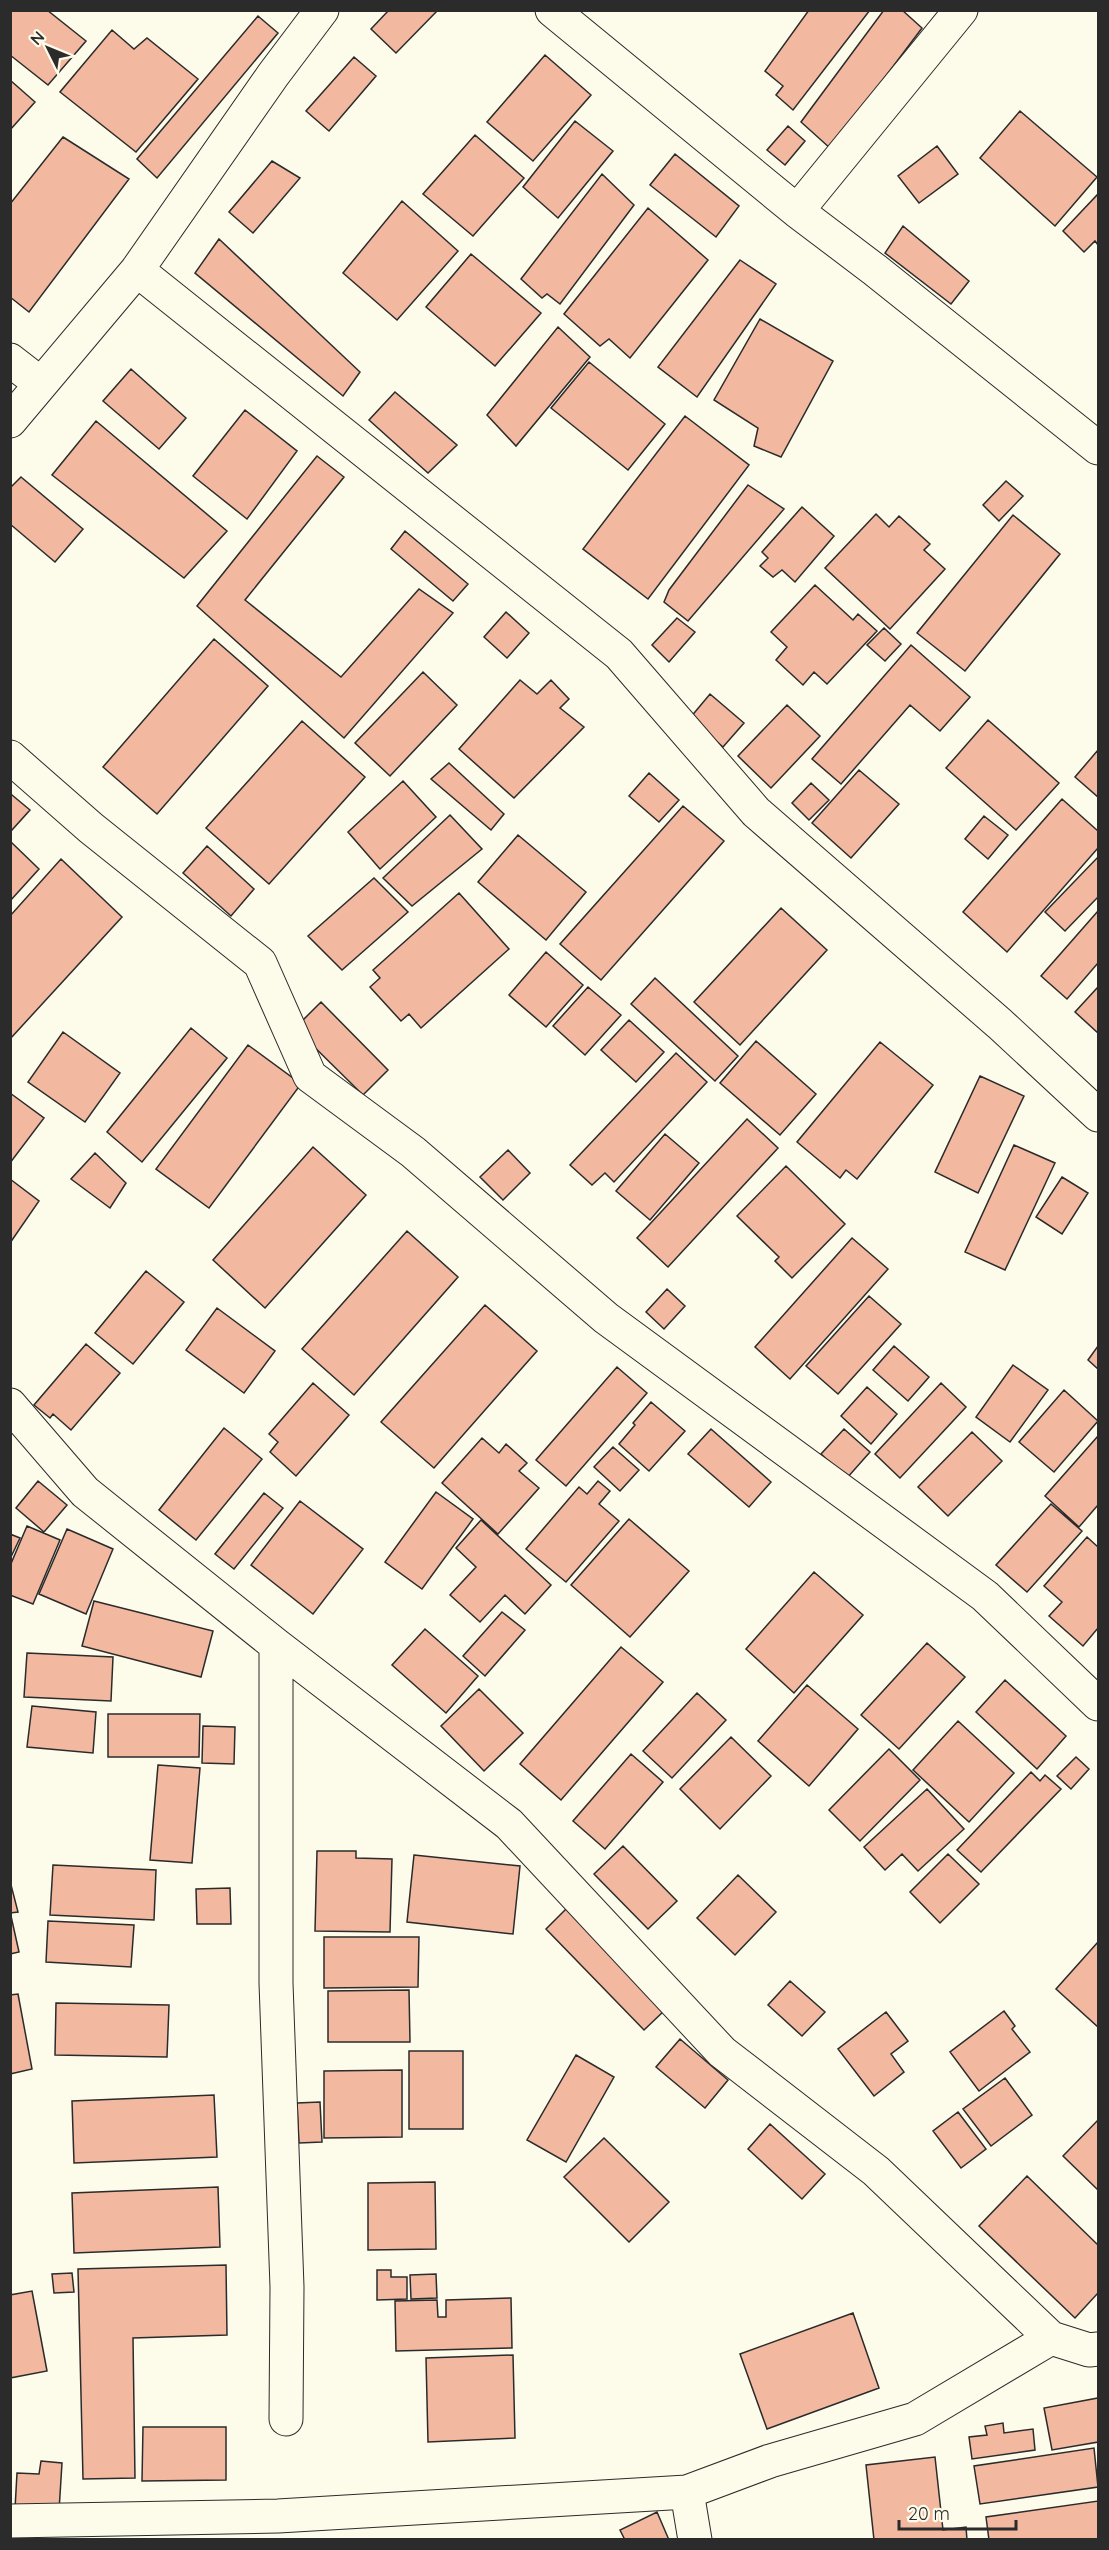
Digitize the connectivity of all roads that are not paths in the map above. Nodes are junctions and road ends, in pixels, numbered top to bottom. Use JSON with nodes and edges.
{"nodes":[{"id":1,"x":552,"y":10,"type":"edge"},
{"id":2,"x":961,"y":10,"type":"edge"},
{"id":3,"x":314,"y":14,"type":"edge"},
{"id":4,"x":797,"y":211,"type":"junction"},
{"id":5,"x":137,"y":270,"type":"junction"},
{"id":6,"x":10,"y":360,"type":"edge"},
{"id":7,"x":41,"y":384,"type":"junction"},
{"id":8,"x":10,"y":421,"type":"edge"},
{"id":9,"x":1098,"y":448,"type":"edge"},
{"id":10,"x":10,"y":757,"type":"edge"},
{"id":11,"x":1098,"y":1115,"type":"edge"},
{"id":12,"x":10,"y":1405,"type":"edge"},
{"id":13,"x":276,"y":1645,"type":"junction"},
{"id":14,"x":1098,"y":1704,"type":"edge"},
{"id":15,"x":1050,"y":2338,"type":"junction"},
{"id":16,"x":1098,"y":2349,"type":"edge"},
{"id":17,"x":286,"y":2419,"type":"dead end"},
{"id":18,"x":687,"y":2492,"type":"junction"},
{"id":19,"x":10,"y":2521,"type":"edge"},
{"id":20,"x":695,"y":2540,"type":"edge"}],
"edges":[{"from":1,"to":4,"type":"street"},
{"from":2,"to":4,"type":"street"},
{"from":3,"to":5,"type":"street"},
{"from":4,"to":9,"type":"street"},
{"from":5,"to":7,"type":"street"},
{"from":5,"to":11,"type":"street"},
{"from":6,"to":7,"type":"street"},
{"from":7,"to":8,"type":"street"},
{"from":10,"to":14,"type":"street"},
{"from":12,"to":13,"type":"street"},
{"from":13,"to":15,"type":"street"},
{"from":13,"to":17,"type":"street"},
{"from":15,"to":16,"type":"street"},
{"from":15,"to":18,"type":"street"},
{"from":18,"to":19,"type":"street"},
{"from":18,"to":20,"type":"street"}]}
